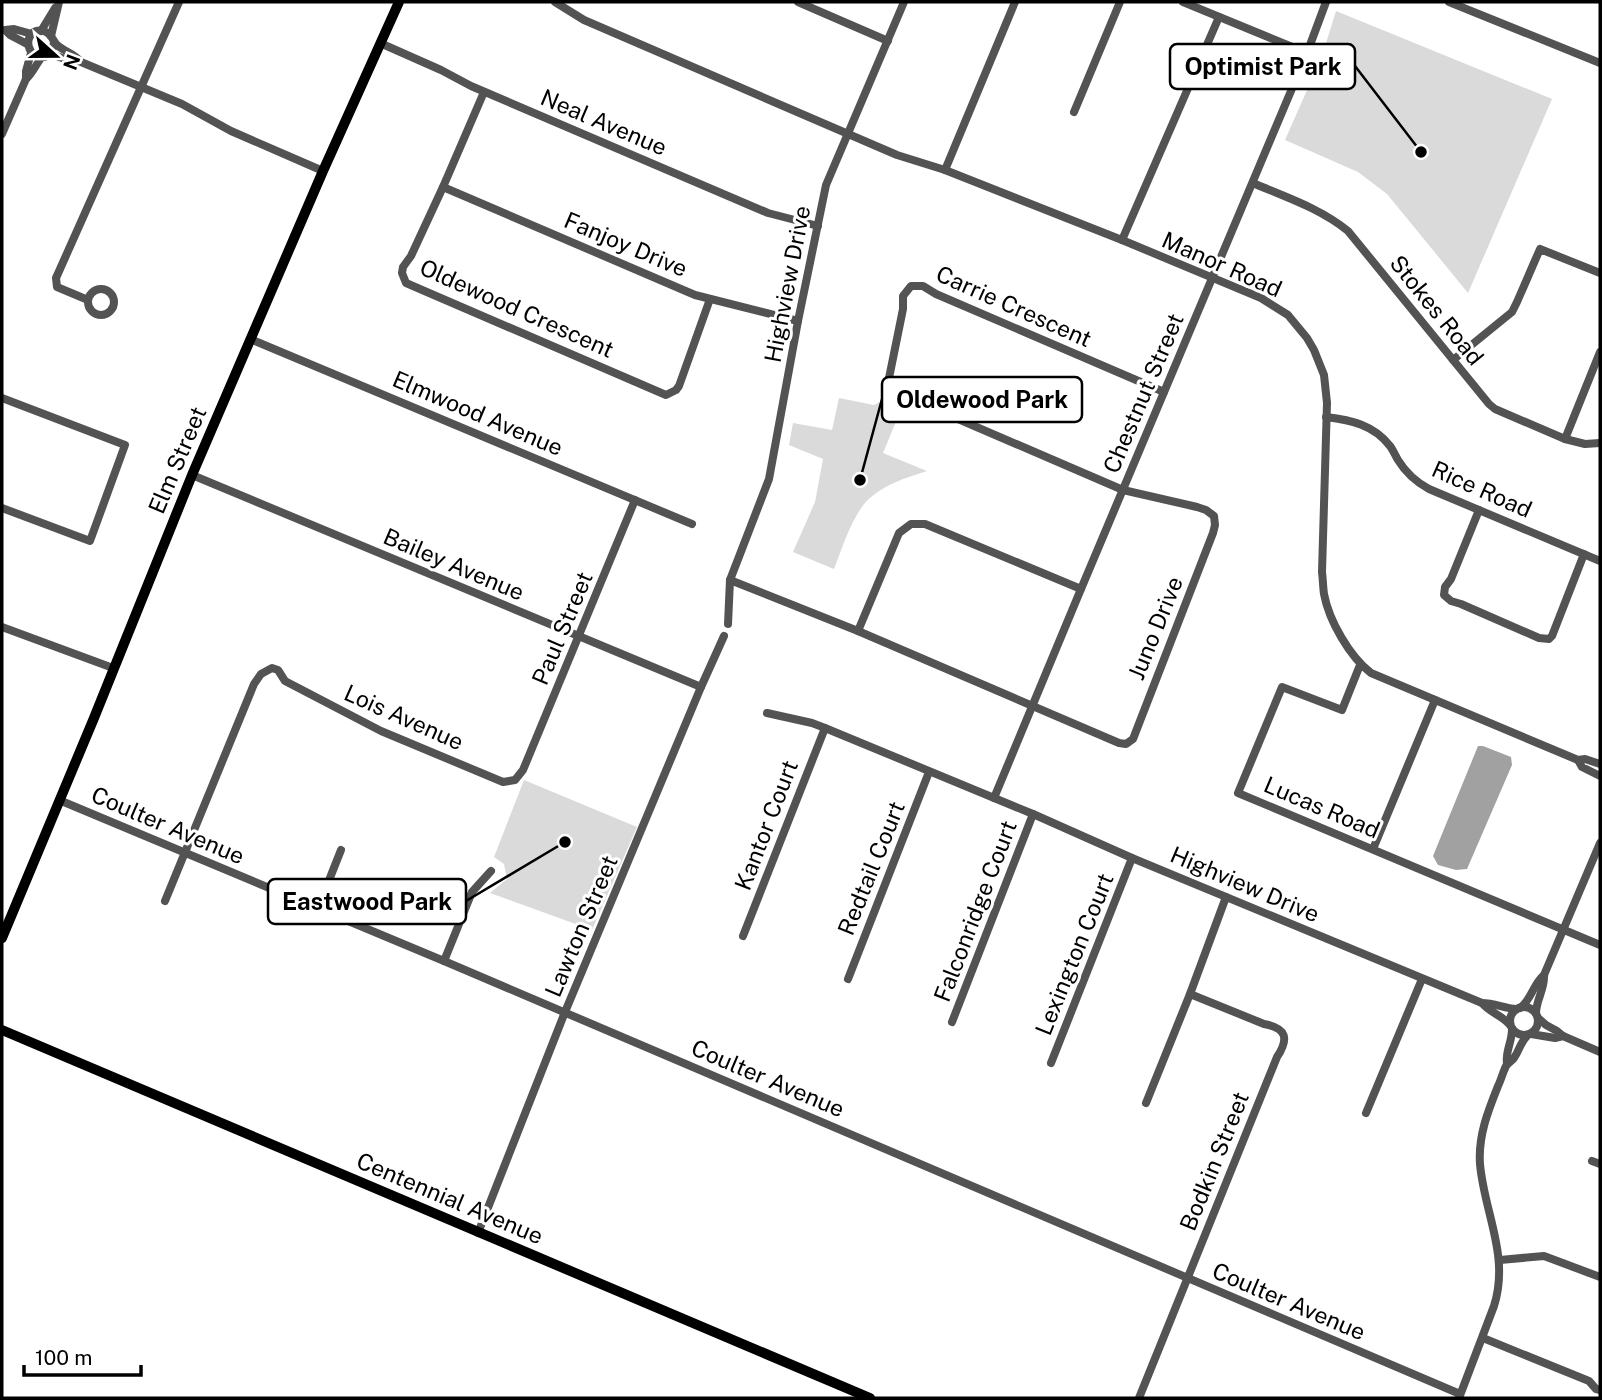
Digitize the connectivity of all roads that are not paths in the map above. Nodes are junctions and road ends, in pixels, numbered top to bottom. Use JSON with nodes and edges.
{"nodes":[{"id":1,"x":179,"y":2,"type":"edge"},
{"id":2,"x":399,"y":2,"type":"edge"},
{"id":3,"x":555,"y":2,"type":"edge"},
{"id":4,"x":798,"y":2,"type":"edge"},
{"id":5,"x":904,"y":2,"type":"edge"},
{"id":6,"x":1015,"y":2,"type":"edge"},
{"id":7,"x":1121,"y":2,"type":"edge"},
{"id":8,"x":1184,"y":2,"type":"edge"},
{"id":9,"x":1326,"y":2,"type":"edge"},
{"id":10,"x":1450,"y":2,"type":"edge"},
{"id":11,"x":58,"y":4,"type":"edge"},
{"id":12,"x":1219,"y":17,"type":"junction"},
{"id":13,"x":4,"y":30,"type":"edge"},
{"id":14,"x":37,"y":32,"type":"junction"},
{"id":15,"x":52,"y":39,"type":"junction"},
{"id":16,"x":888,"y":41,"type":"junction"},
{"id":17,"x":380,"y":43,"type":"junction"},
{"id":18,"x":27,"y":44,"type":"junction"},
{"id":19,"x":31,"y":53,"type":"junction"},
{"id":20,"x":1307,"y":53,"type":"junction"},
{"id":21,"x":46,"y":56,"type":"junction"},
{"id":22,"x":81,"y":62,"type":"junction"},
{"id":23,"x":1600,"y":63,"type":"edge"},
{"id":24,"x":26,"y":79,"type":"junction"},
{"id":25,"x":141,"y":87,"type":"junction"},
{"id":26,"x":484,"y":92,"type":"junction"},
{"id":27,"x":1074,"y":112,"type":"dead end"},
{"id":28,"x":2,"y":134,"type":"edge"},
{"id":29,"x":848,"y":134,"type":"junction"},
{"id":30,"x":944,"y":170,"type":"junction"},
{"id":31,"x":323,"y":171,"type":"junction"},
{"id":32,"x":1253,"y":183,"type":"junction"},
{"id":33,"x":443,"y":187,"type":"junction"},
{"id":34,"x":818,"y":226,"type":"junction"},
{"id":35,"x":1122,"y":240,"type":"junction"},
{"id":36,"x":1600,"y":273,"type":"edge"},
{"id":37,"x":1212,"y":278,"type":"junction"},
{"id":38,"x":710,"y":299,"type":"junction"},
{"id":39,"x":88,"y":300,"type":"dead end"},
{"id":40,"x":798,"y":321,"type":"junction"},
{"id":41,"x":250,"y":338,"type":"junction"},
{"id":42,"x":1600,"y":352,"type":"edge"},
{"id":43,"x":1453,"y":360,"type":"junction"},
{"id":44,"x":1164,"y":392,"type":"junction"},
{"id":45,"x":2,"y":398,"type":"edge"},
{"id":46,"x":1326,"y":417,"type":"junction"},
{"id":47,"x":1565,"y":439,"type":"junction"},
{"id":48,"x":1600,"y":443,"type":"edge"},
{"id":49,"x":192,"y":475,"type":"junction"},
{"id":50,"x":1123,"y":490,"type":"junction"},
{"id":51,"x":635,"y":500,"type":"junction"},
{"id":52,"x":2,"y":508,"type":"edge"},
{"id":53,"x":1479,"y":510,"type":"junction"},
{"id":54,"x":692,"y":524,"type":"dead end"},
{"id":55,"x":1584,"y":554,"type":"junction"},
{"id":56,"x":1600,"y":561,"type":"edge"},
{"id":57,"x":730,"y":580,"type":"junction"},
{"id":58,"x":1081,"y":589,"type":"junction"},
{"id":59,"x":728,"y":624,"type":"dead end"},
{"id":60,"x":2,"y":626,"type":"edge"},
{"id":61,"x":858,"y":631,"type":"junction"},
{"id":62,"x":579,"y":636,"type":"junction"},
{"id":63,"x":724,"y":636,"type":"dead end"},
{"id":64,"x":1360,"y":665,"type":"junction"},
{"id":65,"x":113,"y":668,"type":"junction"},
{"id":66,"x":701,"y":687,"type":"junction"},
{"id":67,"x":1435,"y":700,"type":"junction"},
{"id":68,"x":1032,"y":706,"type":"junction"},
{"id":69,"x":767,"y":713,"type":"dead end"},
{"id":70,"x":825,"y":728,"type":"junction"},
{"id":71,"x":1578,"y":760,"type":"junction"},
{"id":72,"x":1600,"y":764,"type":"edge"},
{"id":73,"x":523,"y":770,"type":"joint"},
{"id":74,"x":929,"y":772,"type":"junction"},
{"id":75,"x":1600,"y":776,"type":"edge"},
{"id":76,"x":994,"y":798,"type":"junction"},
{"id":77,"x":59,"y":800,"type":"junction"},
{"id":78,"x":1033,"y":814,"type":"junction"},
{"id":79,"x":1600,"y":843,"type":"edge"},
{"id":80,"x":1373,"y":849,"type":"junction"},
{"id":81,"x":341,"y":850,"type":"dead end"},
{"id":82,"x":184,"y":853,"type":"junction"},
{"id":83,"x":1132,"y":858,"type":"junction"},
{"id":84,"x":491,"y":872,"type":"dead end"},
{"id":85,"x":1226,"y":897,"type":"junction"},
{"id":86,"x":165,"y":901,"type":"dead end"},
{"id":87,"x":318,"y":908,"type":"junction"},
{"id":88,"x":1563,"y":930,"type":"junction"},
{"id":89,"x":743,"y":936,"type":"dead end"},
{"id":90,"x":2,"y":938,"type":"edge"},
{"id":91,"x":1600,"y":945,"type":"edge"},
{"id":92,"x":444,"y":961,"type":"junction"},
{"id":93,"x":1544,"y":975,"type":"junction"},
{"id":94,"x":848,"y":979,"type":"dead end"},
{"id":95,"x":1422,"y":979,"type":"junction"},
{"id":96,"x":1190,"y":994,"type":"junction"},
{"id":97,"x":1482,"y":1003,"type":"junction"},
{"id":98,"x":1518,"y":1009,"type":"junction"},
{"id":99,"x":565,"y":1013,"type":"junction"},
{"id":100,"x":1537,"y":1016,"type":"junction"},
{"id":101,"x":952,"y":1022,"type":"dead end"},
{"id":102,"x":2,"y":1023,"type":"edge"},
{"id":103,"x":1511,"y":1027,"type":"junction"},
{"id":104,"x":2,"y":1030,"type":"edge"},
{"id":105,"x":14,"y":1035,"type":"junction"},
{"id":106,"x":1529,"y":1035,"type":"junction"},
{"id":107,"x":1563,"y":1036,"type":"junction"},
{"id":108,"x":1600,"y":1052,"type":"edge"},
{"id":109,"x":1051,"y":1063,"type":"dead end"},
{"id":110,"x":1507,"y":1064,"type":"junction"},
{"id":111,"x":1146,"y":1102,"type":"dead end"},
{"id":112,"x":1366,"y":1114,"type":"dead end"},
{"id":113,"x":478,"y":1233,"type":"junction"},
{"id":114,"x":1500,"y":1260,"type":"junction"},
{"id":115,"x":1600,"y":1277,"type":"edge"},
{"id":116,"x":1187,"y":1279,"type":"junction"},
{"id":117,"x":1483,"y":1338,"type":"junction"},
{"id":118,"x":1600,"y":1390,"type":"edge"},
{"id":119,"x":1460,"y":1396,"type":"edge"},
{"id":120,"x":870,"y":1398,"type":"edge"},
{"id":121,"x":1139,"y":1398,"type":"edge"}],
"edges":[{"from":1,"to":25,"type":"street"},
{"from":2,"to":17,"type":"main road","name":"Elm Street"},
{"from":3,"to":29,"type":"street","name":"Manor Road"},
{"from":4,"to":16,"type":"street"},
{"from":5,"to":16,"type":"street","name":"Highview Drive"},
{"from":6,"to":30,"type":"street"},
{"from":7,"to":27,"type":"street"},
{"from":8,"to":12,"type":"street"},
{"from":9,"to":20,"type":"street","name":"Chestnut Street"},
{"from":10,"to":23,"type":"street"},
{"from":11,"to":14,"type":"street"},
{"from":11,"to":15,"type":"street"},
{"from":12,"to":20,"type":"street"},
{"from":12,"to":35,"type":"street"},
{"from":13,"to":14,"type":"street"},
{"from":13,"to":18,"type":"street"},
{"from":14,"to":15,"type":"street"},
{"from":14,"to":18,"type":"street"},
{"from":15,"to":21,"type":"street"},
{"from":15,"to":22,"type":"street"},
{"from":16,"to":29,"type":"street","name":"Highview Drive"},
{"from":17,"to":26,"type":"street","name":"Neal Avenue"},
{"from":17,"to":31,"type":"main road","name":"Elm Street"},
{"from":18,"to":19,"type":"street"},
{"from":19,"to":21,"type":"street"},
{"from":19,"to":24,"type":"street"},
{"from":20,"to":32,"type":"street","name":"Chestnut Street"},
{"from":21,"to":22,"type":"street"},
{"from":21,"to":24,"type":"street"},
{"from":22,"to":25,"type":"street"},
{"from":24,"to":28,"type":"street"},
{"from":25,"to":31,"type":"street"},
{"from":25,"to":39,"type":"street"},
{"from":26,"to":33,"type":"street","name":"Oldewood Crescent"},
{"from":26,"to":34,"type":"street","name":"Neal Avenue"},
{"from":29,"to":30,"type":"street","name":"Manor Road"},
{"from":29,"to":34,"type":"street","name":"Highview Drive"},
{"from":30,"to":35,"type":"street","name":"Manor Road"},
{"from":31,"to":41,"type":"main road","name":"Elm Street"},
{"from":32,"to":37,"type":"street","name":"Chestnut Street"},
{"from":32,"to":43,"type":"street","name":"Stokes Road"},
{"from":33,"to":38,"type":"street","name":"Fanjoy Drive"},
{"from":33,"to":38,"type":"street","name":"Oldewood Crescent"},
{"from":34,"to":40,"type":"street","name":"Highview Drive"},
{"from":35,"to":37,"type":"street","name":"Manor Road"},
{"from":36,"to":43,"type":"street"},
{"from":37,"to":44,"type":"street","name":"Chestnut Street"},
{"from":37,"to":46,"type":"street","name":"Manor Road"},
{"from":38,"to":40,"type":"street","name":"Fanjoy Drive"},
{"from":40,"to":57,"type":"street","name":"Highview Drive"},
{"from":41,"to":49,"type":"main road","name":"Elm Street"},
{"from":41,"to":51,"type":"street","name":"Elmwood Avenue"},
{"from":42,"to":47,"type":"street"},
{"from":43,"to":47,"type":"street","name":"Stokes Road"},
{"from":44,"to":50,"type":"street","name":"Chestnut Street"},
{"from":44,"to":50,"type":"street","name":"Carrie Crescent"},
{"from":45,"to":52,"type":"street"},
{"from":46,"to":53,"type":"street","name":"Rice Road"},
{"from":46,"to":64,"type":"street","name":"Manor Road"},
{"from":47,"to":48,"type":"street","name":"Stokes Road"},
{"from":49,"to":62,"type":"street","name":"Bailey Avenue"},
{"from":49,"to":65,"type":"main road","name":"Elm Street"},
{"from":50,"to":58,"type":"street","name":"Chestnut Street"},
{"from":50,"to":68,"type":"street","name":"Juno Drive"},
{"from":51,"to":54,"type":"street","name":"Elmwood Avenue"},
{"from":51,"to":62,"type":"street","name":"Paul Street"},
{"from":53,"to":55,"type":"street","name":"Rice Road"},
{"from":53,"to":55,"type":"street"},
{"from":55,"to":56,"type":"street","name":"Rice Road"},
{"from":57,"to":59,"type":"street","name":"Highview Drive"},
{"from":57,"to":61,"type":"street"},
{"from":58,"to":61,"type":"street"},
{"from":58,"to":68,"type":"street","name":"Chestnut Street"},
{"from":60,"to":65,"type":"street"},
{"from":61,"to":68,"type":"street"},
{"from":62,"to":66,"type":"street","name":"Bailey Avenue"},
{"from":62,"to":73,"type":"street","name":"Paul Street"},
{"from":63,"to":66,"type":"street","name":"Lawton Street"},
{"from":64,"to":67,"type":"street","name":"Manor Road"},
{"from":64,"to":80,"type":"street","name":"Lucas Road"},
{"from":65,"to":77,"type":"main road","name":"Elm Street"},
{"from":66,"to":99,"type":"street","name":"Lawton Street"},
{"from":67,"to":71,"type":"street","name":"Manor Road"},
{"from":67,"to":80,"type":"street"},
{"from":68,"to":76,"type":"street","name":"Chestnut Street"},
{"from":69,"to":70,"type":"street"},
{"from":70,"to":74,"type":"street"},
{"from":70,"to":89,"type":"street","name":"Kantor Court"},
{"from":71,"to":72,"type":"street"},
{"from":71,"to":75,"type":"street","name":"Manor Road"},
{"from":73,"to":82,"type":"street","name":"Lois Avenue"},
{"from":74,"to":76,"type":"street"},
{"from":74,"to":94,"type":"street","name":"Redtail Court"},
{"from":76,"to":78,"type":"street","name":"Highview Drive"},
{"from":77,"to":82,"type":"street","name":"Coulter Avenue"},
{"from":77,"to":90,"type":"main road","name":"Elm Street"},
{"from":78,"to":83,"type":"street","name":"Highview Drive"},
{"from":78,"to":101,"type":"street","name":"Falconridge Court"},
{"from":79,"to":88,"type":"street"},
{"from":80,"to":88,"type":"street","name":"Lucas Road"},
{"from":81,"to":87,"type":"street"},
{"from":82,"to":86,"type":"street"},
{"from":82,"to":87,"type":"street","name":"Coulter Avenue"},
{"from":83,"to":85,"type":"street","name":"Highview Drive"},
{"from":83,"to":109,"type":"street","name":"Lexington Court"},
{"from":84,"to":92,"type":"street"},
{"from":85,"to":95,"type":"street","name":"Highview Drive"},
{"from":85,"to":96,"type":"street"},
{"from":87,"to":92,"type":"street","name":"Coulter Avenue"},
{"from":88,"to":91,"type":"street","name":"Lucas Road"},
{"from":88,"to":93,"type":"street"},
{"from":92,"to":99,"type":"street","name":"Coulter Avenue"},
{"from":93,"to":98,"type":"street"},
{"from":93,"to":100,"type":"street"},
{"from":95,"to":97,"type":"street","name":"Highview Drive"},
{"from":95,"to":112,"type":"street"},
{"from":96,"to":111,"type":"street"},
{"from":96,"to":116,"type":"street","name":"Bodkin Street"},
{"from":97,"to":98,"type":"street","name":"Highview Drive"},
{"from":97,"to":103,"type":"street","name":"Highview Drive"},
{"from":98,"to":100,"type":"street"},
{"from":98,"to":103,"type":"street"},
{"from":99,"to":113,"type":"street","name":"Lawton Street"},
{"from":99,"to":116,"type":"street","name":"Coulter Avenue"},
{"from":100,"to":106,"type":"street"},
{"from":100,"to":107,"type":"street"},
{"from":102,"to":105,"type":"main road"},
{"from":103,"to":106,"type":"street"},
{"from":103,"to":110,"type":"street"},
{"from":104,"to":105,"type":"main road","name":"Centennial Avenue"},
{"from":105,"to":113,"type":"main road","name":"Centennial Avenue"},
{"from":106,"to":107,"type":"street"},
{"from":106,"to":110,"type":"street"},
{"from":107,"to":108,"type":"street"},
{"from":110,"to":114,"type":"street"},
{"from":113,"to":120,"type":"main road","name":"Centennial Avenue"},
{"from":114,"to":115,"type":"street"},
{"from":114,"to":117,"type":"street"},
{"from":116,"to":119,"type":"street","name":"Coulter Avenue"},
{"from":116,"to":121,"type":"street","name":"Bodkin Street"},
{"from":117,"to":118,"type":"street"},
{"from":117,"to":119,"type":"street"}]}
